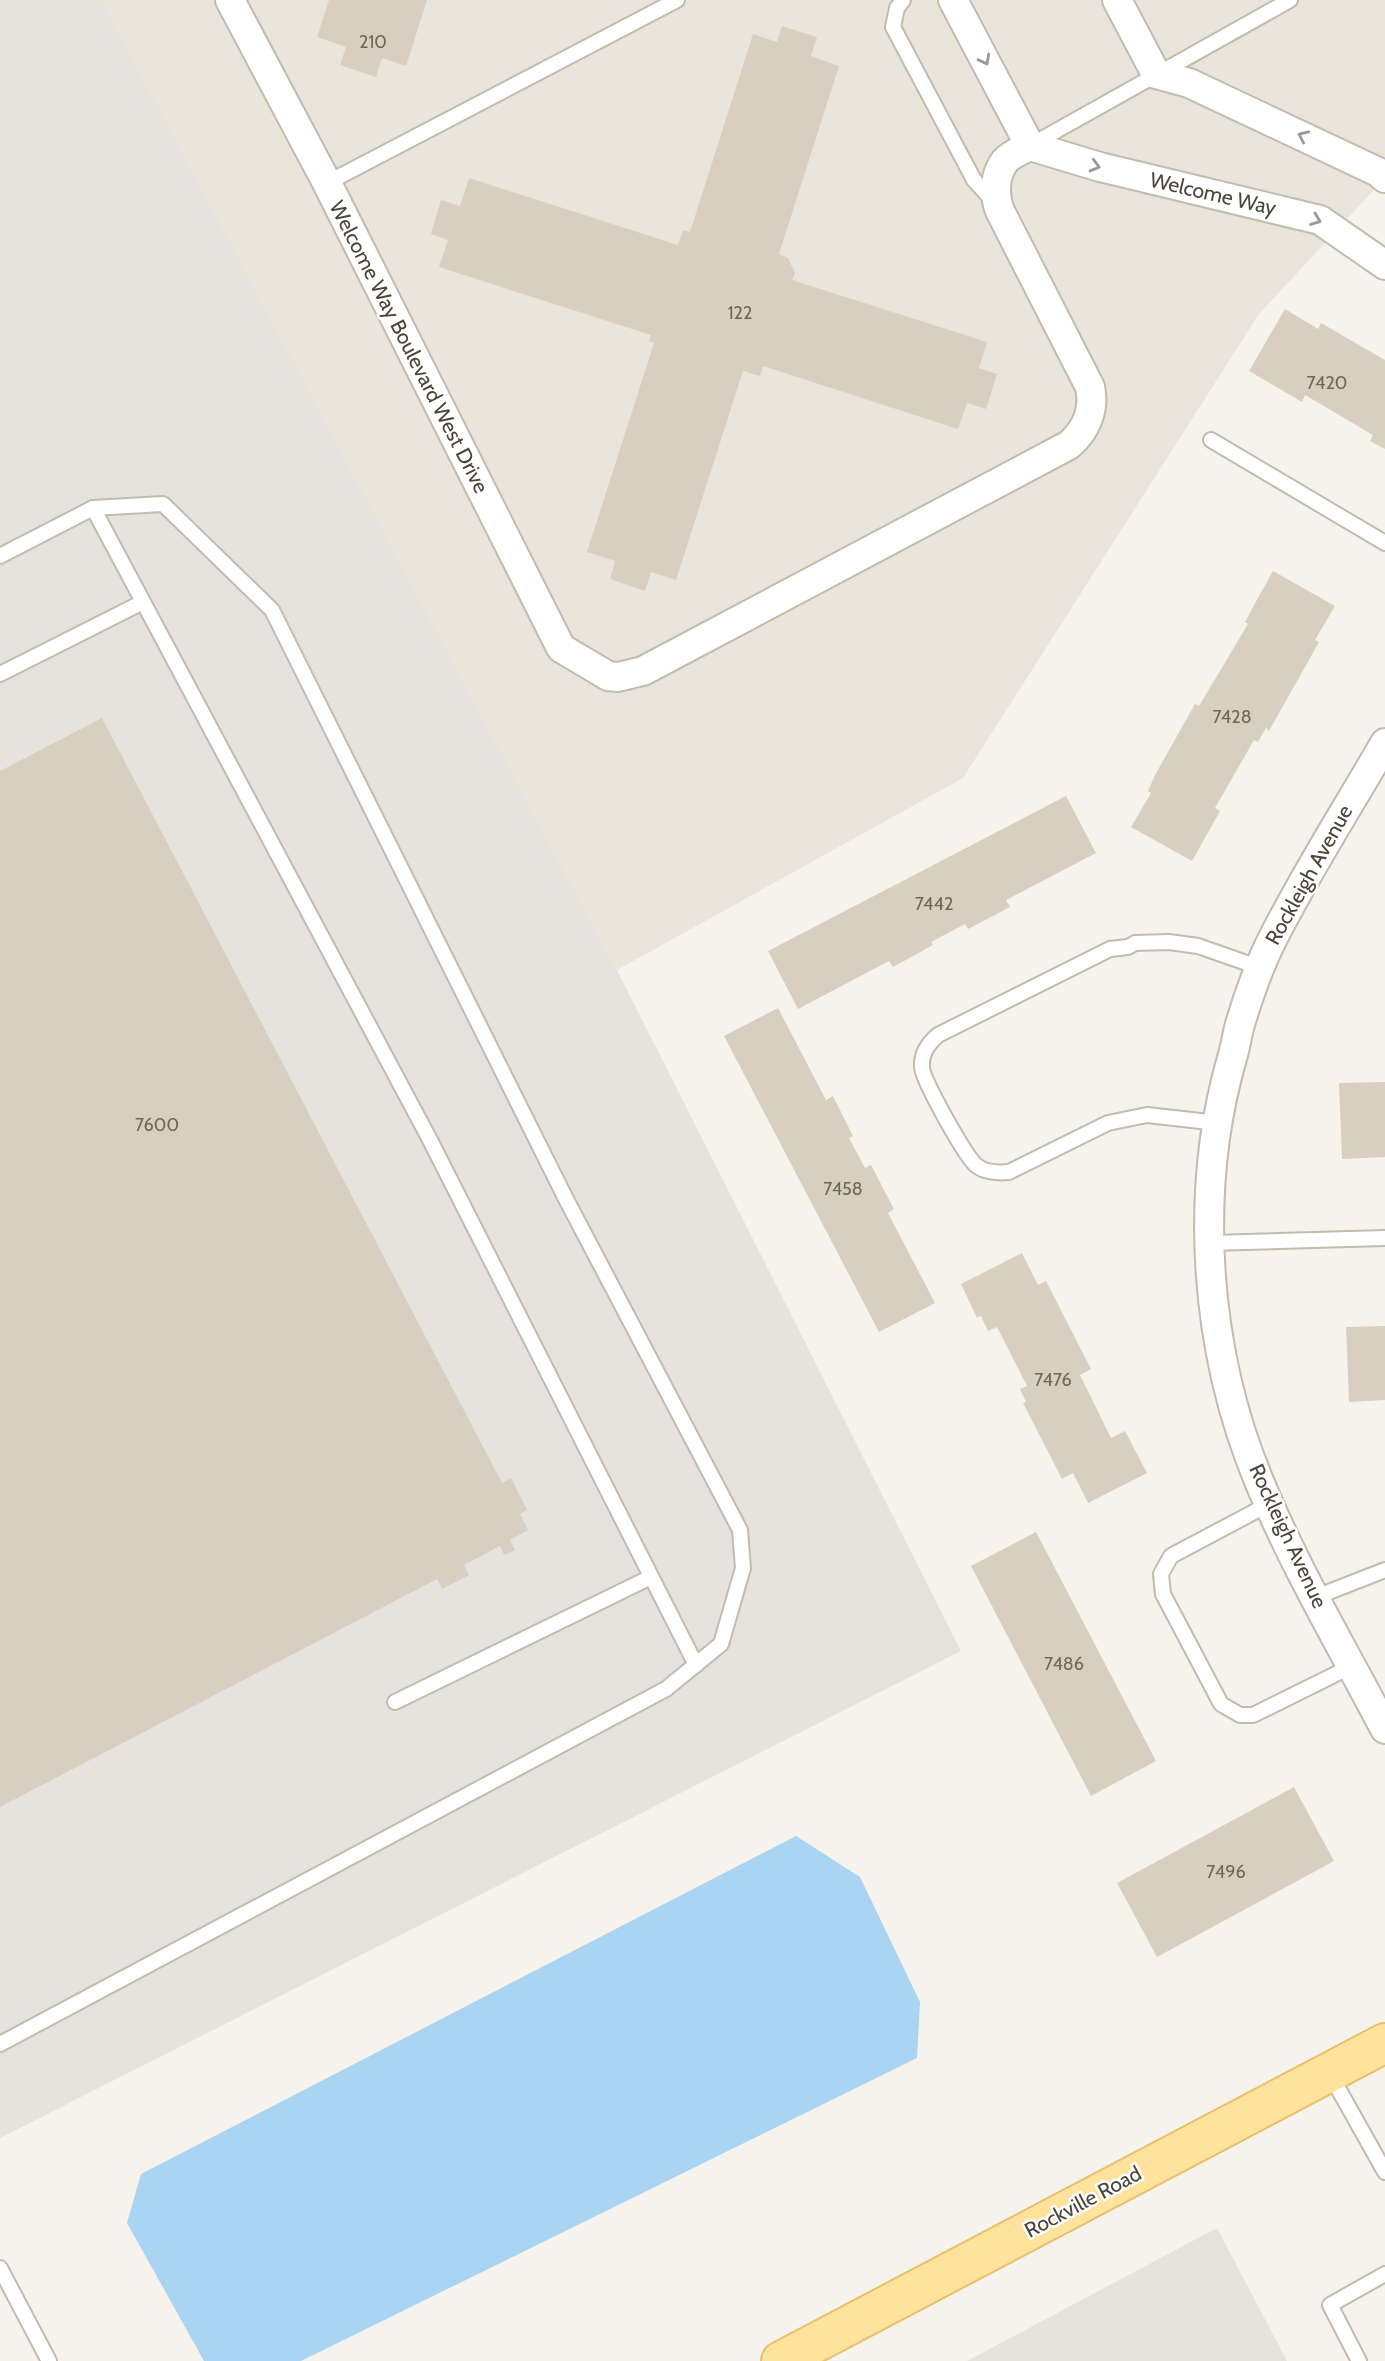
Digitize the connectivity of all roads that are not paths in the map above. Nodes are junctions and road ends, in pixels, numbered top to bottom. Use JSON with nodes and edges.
{"nodes":[{"id":1,"x":230,"y":0,"type":"edge"},
{"id":2,"x":677,"y":0,"type":"edge"},
{"id":3,"x":904,"y":0,"type":"edge"},
{"id":4,"x":953,"y":0,"type":"edge"},
{"id":5,"x":1290,"y":0,"type":"edge"},
{"id":6,"x":1122,"y":4,"type":"edge"},
{"id":7,"x":1156,"y":74,"type":"junction"},
{"id":8,"x":1030,"y":146,"type":"junction"},
{"id":9,"x":1385,"y":178,"type":"edge"},
{"id":10,"x":327,"y":183,"type":"junction"},
{"id":11,"x":998,"y":206,"type":"junction"},
{"id":12,"x":1385,"y":265,"type":"edge"},
{"id":13,"x":1211,"y":440,"type":"dead end"},
{"id":14,"x":93,"y":508,"type":"junction"},
{"id":15,"x":1385,"y":543,"type":"edge"},
{"id":16,"x":0,"y":556,"type":"edge"},
{"id":17,"x":143,"y":601,"type":"junction"},
{"id":18,"x":0,"y":674,"type":"edge"},
{"id":19,"x":1385,"y":743,"type":"edge"},
{"id":20,"x":1261,"y":968,"type":"junction"},
{"id":21,"x":1218,"y":1124,"type":"junction"},
{"id":22,"x":1385,"y":1238,"type":"edge"},
{"id":23,"x":1210,"y":1243,"type":"junction"},
{"id":24,"x":1269,"y":1504,"type":"junction"},
{"id":25,"x":1385,"y":1570,"type":"edge"},
{"id":26,"x":650,"y":1577,"type":"junction"},
{"id":27,"x":1316,"y":1597,"type":"junction"},
{"id":28,"x":696,"y":1665,"type":"junction"},
{"id":29,"x":1352,"y":1666,"type":"junction"},
{"id":30,"x":395,"y":1702,"type":"dead end"},
{"id":31,"x":1385,"y":1729,"type":"edge"},
{"id":32,"x":1385,"y":2043,"type":"edge"},
{"id":33,"x":0,"y":2044,"type":"edge"},
{"id":34,"x":1329,"y":2072,"type":"junction"},
{"id":35,"x":1385,"y":2172,"type":"edge"},
{"id":36,"x":0,"y":2268,"type":"edge"},
{"id":37,"x":1385,"y":2274,"type":"edge"},
{"id":38,"x":49,"y":2361,"type":"edge"},
{"id":39,"x":780,"y":2361,"type":"edge"},
{"id":40,"x":1359,"y":2361,"type":"edge"}],
"edges":[{"from":1,"to":10,"type":"street","name":"Welcome Way Boulevard West Drive"},
{"from":2,"to":10,"type":"lane"},
{"from":3,"to":11,"type":"lane"},
{"from":4,"to":8,"type":"street","one_way":true},
{"from":5,"to":7,"type":"lane"},
{"from":6,"to":7,"type":"street"},
{"from":7,"to":8,"type":"lane"},
{"from":9,"to":7,"type":"street","one_way":true},
{"from":8,"to":11,"type":"street"},
{"from":8,"to":12,"type":"street","name":"Welcome Way","one_way":true},
{"from":10,"to":11,"type":"street","name":"Welcome Way Boulevard West Drive"},
{"from":13,"to":15,"type":"lane"},
{"from":14,"to":16,"type":"lane"},
{"from":14,"to":17,"type":"lane"},
{"from":14,"to":28,"type":"lane"},
{"from":17,"to":18,"type":"lane"},
{"from":17,"to":26,"type":"lane"},
{"from":19,"to":20,"type":"street","name":"Rockleigh Avenue"},
{"from":20,"to":21,"type":"street","name":"Rockleigh Avenue"},
{"from":20,"to":21,"type":"lane"},
{"from":21,"to":23,"type":"street","name":"Rockleigh Avenue"},
{"from":22,"to":23,"type":"lane"},
{"from":23,"to":24,"type":"street","name":"Rockleigh Avenue"},
{"from":24,"to":27,"type":"street","name":"Rockleigh Avenue"},
{"from":24,"to":29,"type":"lane"},
{"from":25,"to":27,"type":"lane"},
{"from":26,"to":28,"type":"lane"},
{"from":26,"to":30,"type":"lane"},
{"from":27,"to":29,"type":"street","name":"Rockleigh Avenue"},
{"from":28,"to":33,"type":"lane"},
{"from":29,"to":31,"type":"street","name":"Rockleigh Avenue"},
{"from":32,"to":34,"type":"main road","name":"Rockville Road"},
{"from":34,"to":35,"type":"lane"},
{"from":34,"to":39,"type":"main road","name":"Rockville Road"},
{"from":36,"to":38,"type":"lane"},
{"from":37,"to":40,"type":"lane"}]}
